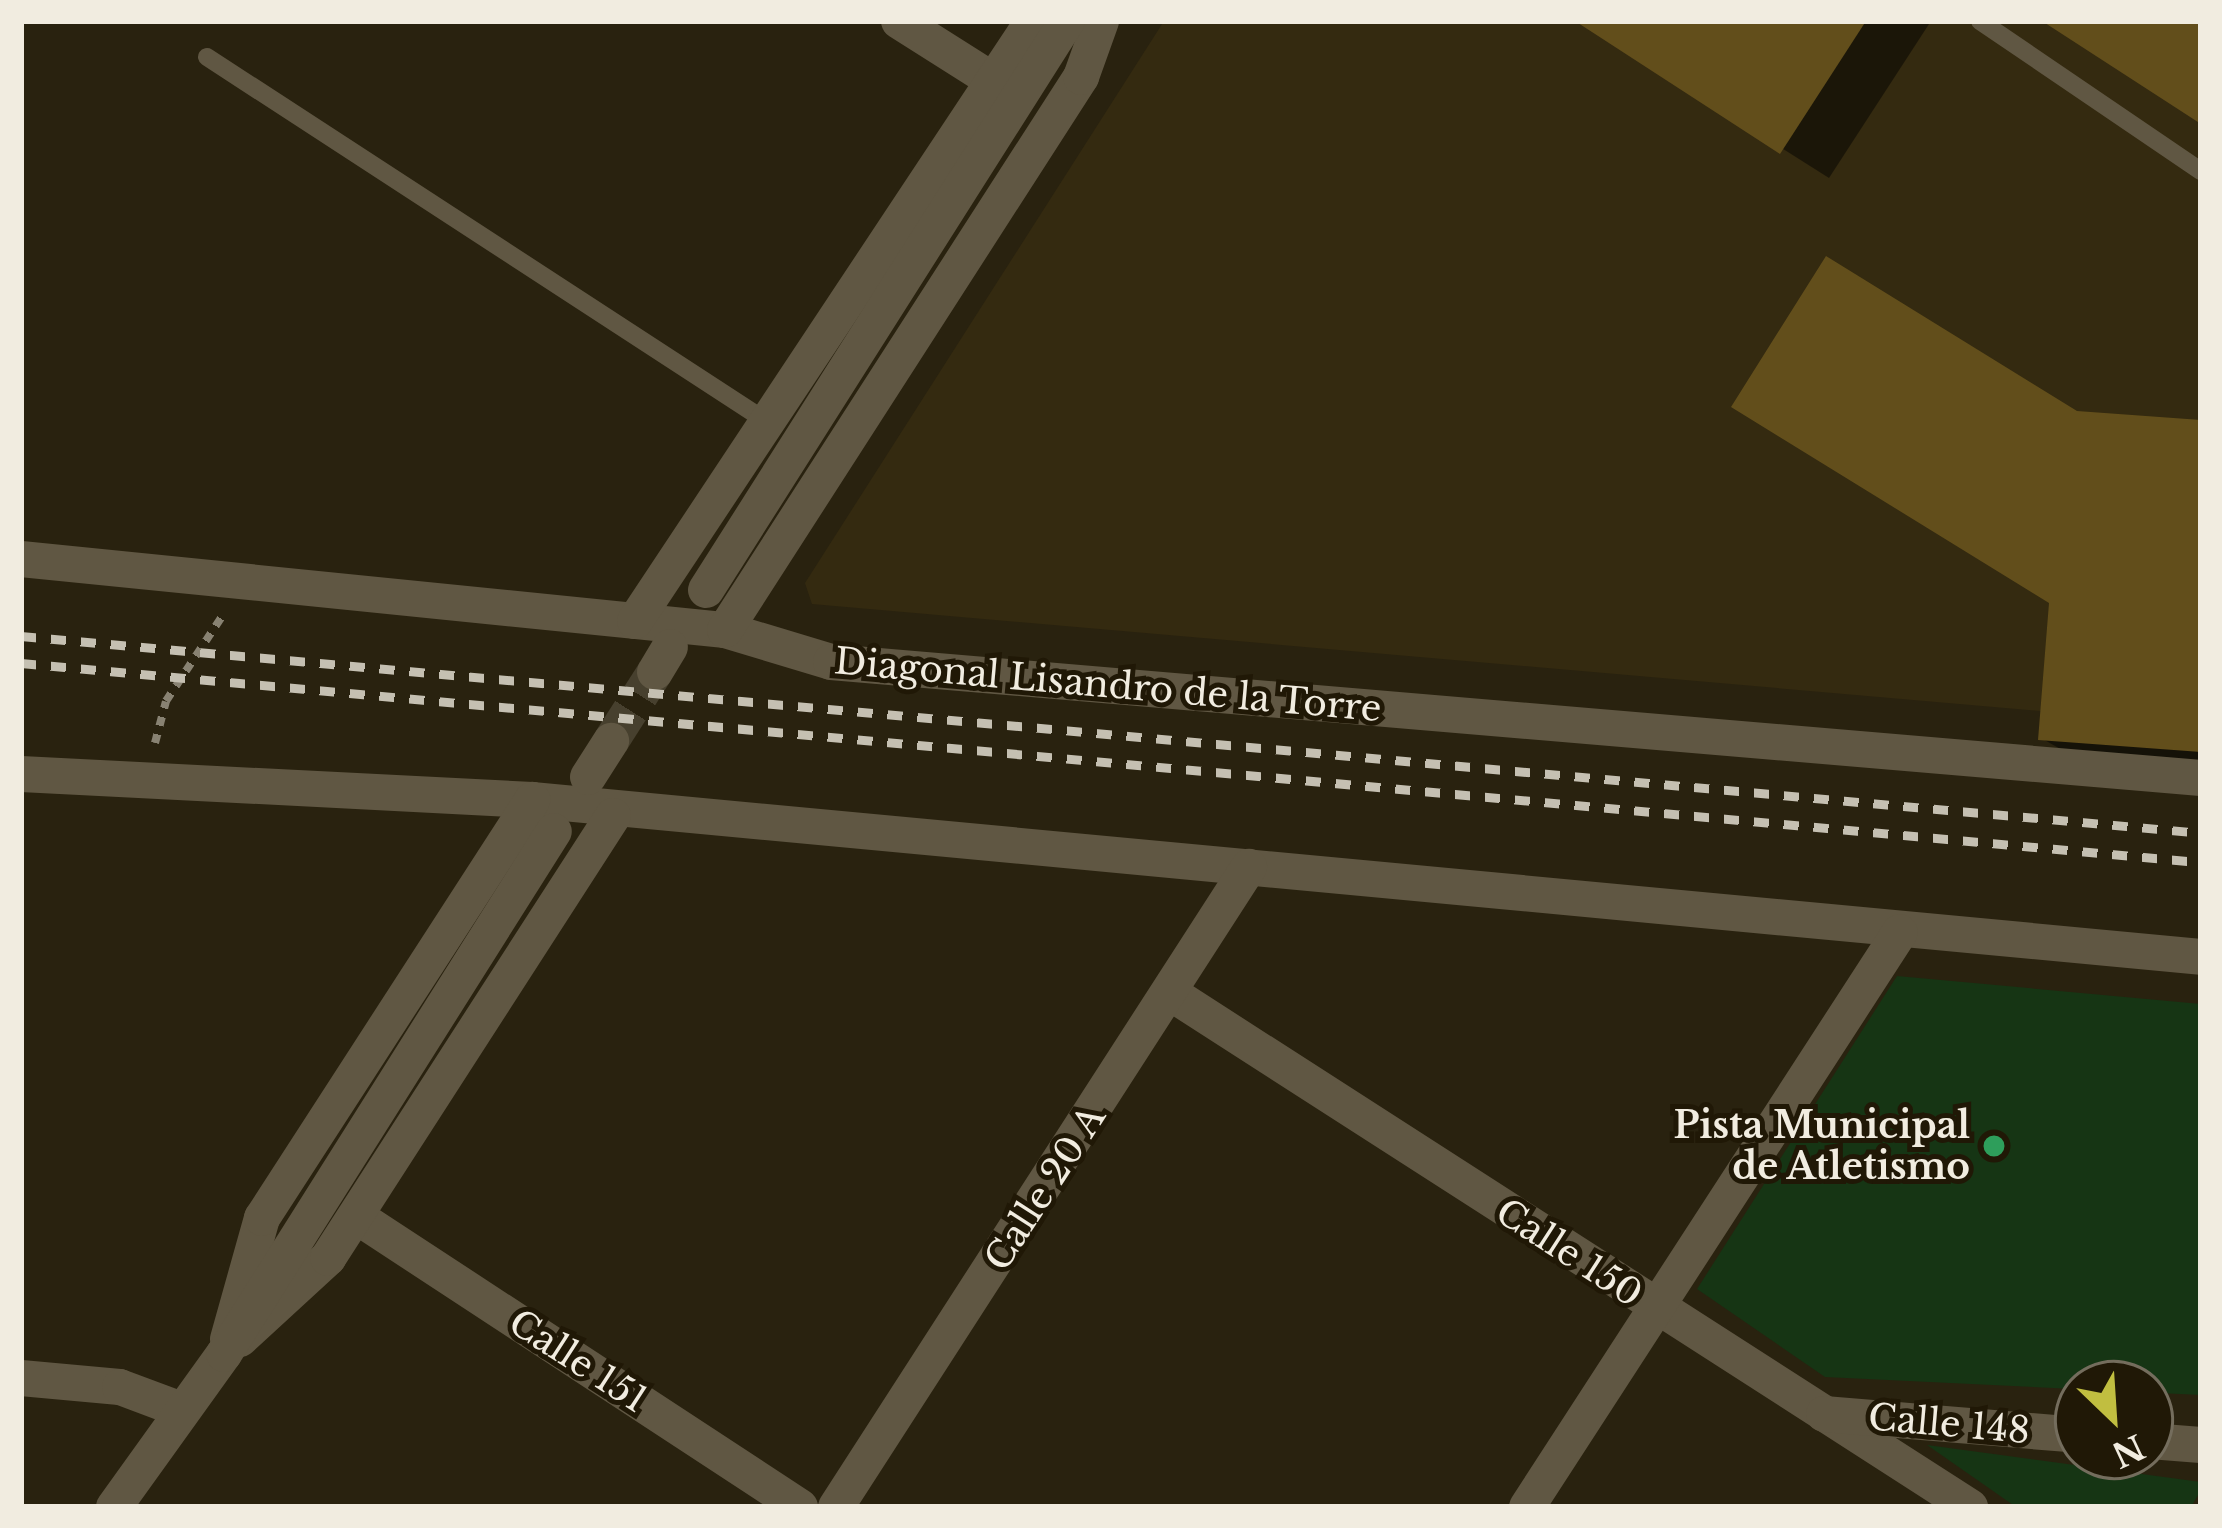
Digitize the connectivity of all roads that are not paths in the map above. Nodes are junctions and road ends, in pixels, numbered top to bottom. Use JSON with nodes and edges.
{"nodes":[{"id":1,"x":898,"y":21,"type":"edge"},
{"id":2,"x":1033,"y":21,"type":"edge"},
{"id":3,"x":1066,"y":21,"type":"edge"},
{"id":4,"x":1101,"y":21,"type":"edge"},
{"id":5,"x":1980,"y":21,"type":"edge"},
{"id":6,"x":207,"y":57,"type":"dead end"},
{"id":7,"x":989,"y":78,"type":"junction"},
{"id":8,"x":2201,"y":171,"type":"edge"},
{"id":9,"x":769,"y":423,"type":"junction"},
{"id":10,"x":21,"y":559,"type":"edge"},
{"id":11,"x":706,"y":590,"type":"dead end"},
{"id":12,"x":635,"y":621,"type":"junction"},
{"id":13,"x":725,"y":630,"type":"junction"},
{"id":14,"x":611,"y":741,"type":"tunnel mouth"},
{"id":15,"x":21,"y":774,"type":"edge"},
{"id":16,"x":588,"y":777,"type":"dead end"},
{"id":17,"x":2201,"y":778,"type":"edge"},
{"id":18,"x":532,"y":800,"type":"junction"},
{"id":19,"x":613,"y":816,"type":"junction"},
{"id":20,"x":554,"y":830,"type":"dead end"},
{"id":21,"x":1250,"y":867,"type":"junction"},
{"id":22,"x":1900,"y":932,"type":"junction"},
{"id":23,"x":2201,"y":957,"type":"edge"},
{"id":24,"x":1172,"y":994,"type":"junction"},
{"id":25,"x":356,"y":1216,"type":"junction"},
{"id":26,"x":1655,"y":1309,"type":"junction"},
{"id":27,"x":224,"y":1354,"type":"junction"},
{"id":28,"x":21,"y":1378,"type":"edge"},
{"id":29,"x":182,"y":1410,"type":"junction"},
{"id":30,"x":1820,"y":1413,"type":"junction"},
{"id":31,"x":2054,"y":1433,"type":"edge"},
{"id":32,"x":114,"y":1507,"type":"edge"},
{"id":33,"x":800,"y":1507,"type":"edge"},
{"id":34,"x":836,"y":1507,"type":"edge"},
{"id":35,"x":1527,"y":1507,"type":"edge"},
{"id":36,"x":1970,"y":1507,"type":"edge"}],
"edges":[{"from":1,"to":7,"type":"street"},
{"from":2,"to":7,"type":"street"},
{"from":3,"to":11,"type":"street"},
{"from":4,"to":13,"type":"street"},
{"from":5,"to":8,"type":"lane"},
{"from":6,"to":9,"type":"lane"},
{"from":7,"to":9,"type":"street"},
{"from":9,"to":12,"type":"street"},
{"from":10,"to":12,"type":"street","name":"Diagonal Lisandro de la Torre"},
{"from":12,"to":13,"type":"street","name":"Diagonal Lisandro de la Torre"},
{"from":13,"to":17,"type":"street","name":"Diagonal Lisandro de la Torre"},
{"from":14,"to":16,"type":"street"},
{"from":15,"to":18,"type":"street"},
{"from":18,"to":19,"type":"street"},
{"from":18,"to":27,"type":"street"},
{"from":19,"to":21,"type":"street"},
{"from":19,"to":25,"type":"street"},
{"from":20,"to":27,"type":"street"},
{"from":21,"to":22,"type":"street"},
{"from":21,"to":24,"type":"street","name":"Calle 20 A"},
{"from":22,"to":23,"type":"street"},
{"from":22,"to":26,"type":"street"},
{"from":24,"to":26,"type":"street","name":"Calle 150"},
{"from":24,"to":34,"type":"street","name":"Calle 20 A"},
{"from":25,"to":27,"type":"street"},
{"from":25,"to":33,"type":"street","name":"Calle 151"},
{"from":26,"to":30,"type":"street","name":"Calle 150"},
{"from":26,"to":35,"type":"street"},
{"from":27,"to":29,"type":"street"},
{"from":28,"to":29,"type":"street"},
{"from":29,"to":32,"type":"street"},
{"from":30,"to":31,"type":"street","name":"Calle 148"},
{"from":30,"to":36,"type":"street","name":"Calle 150"}]}
